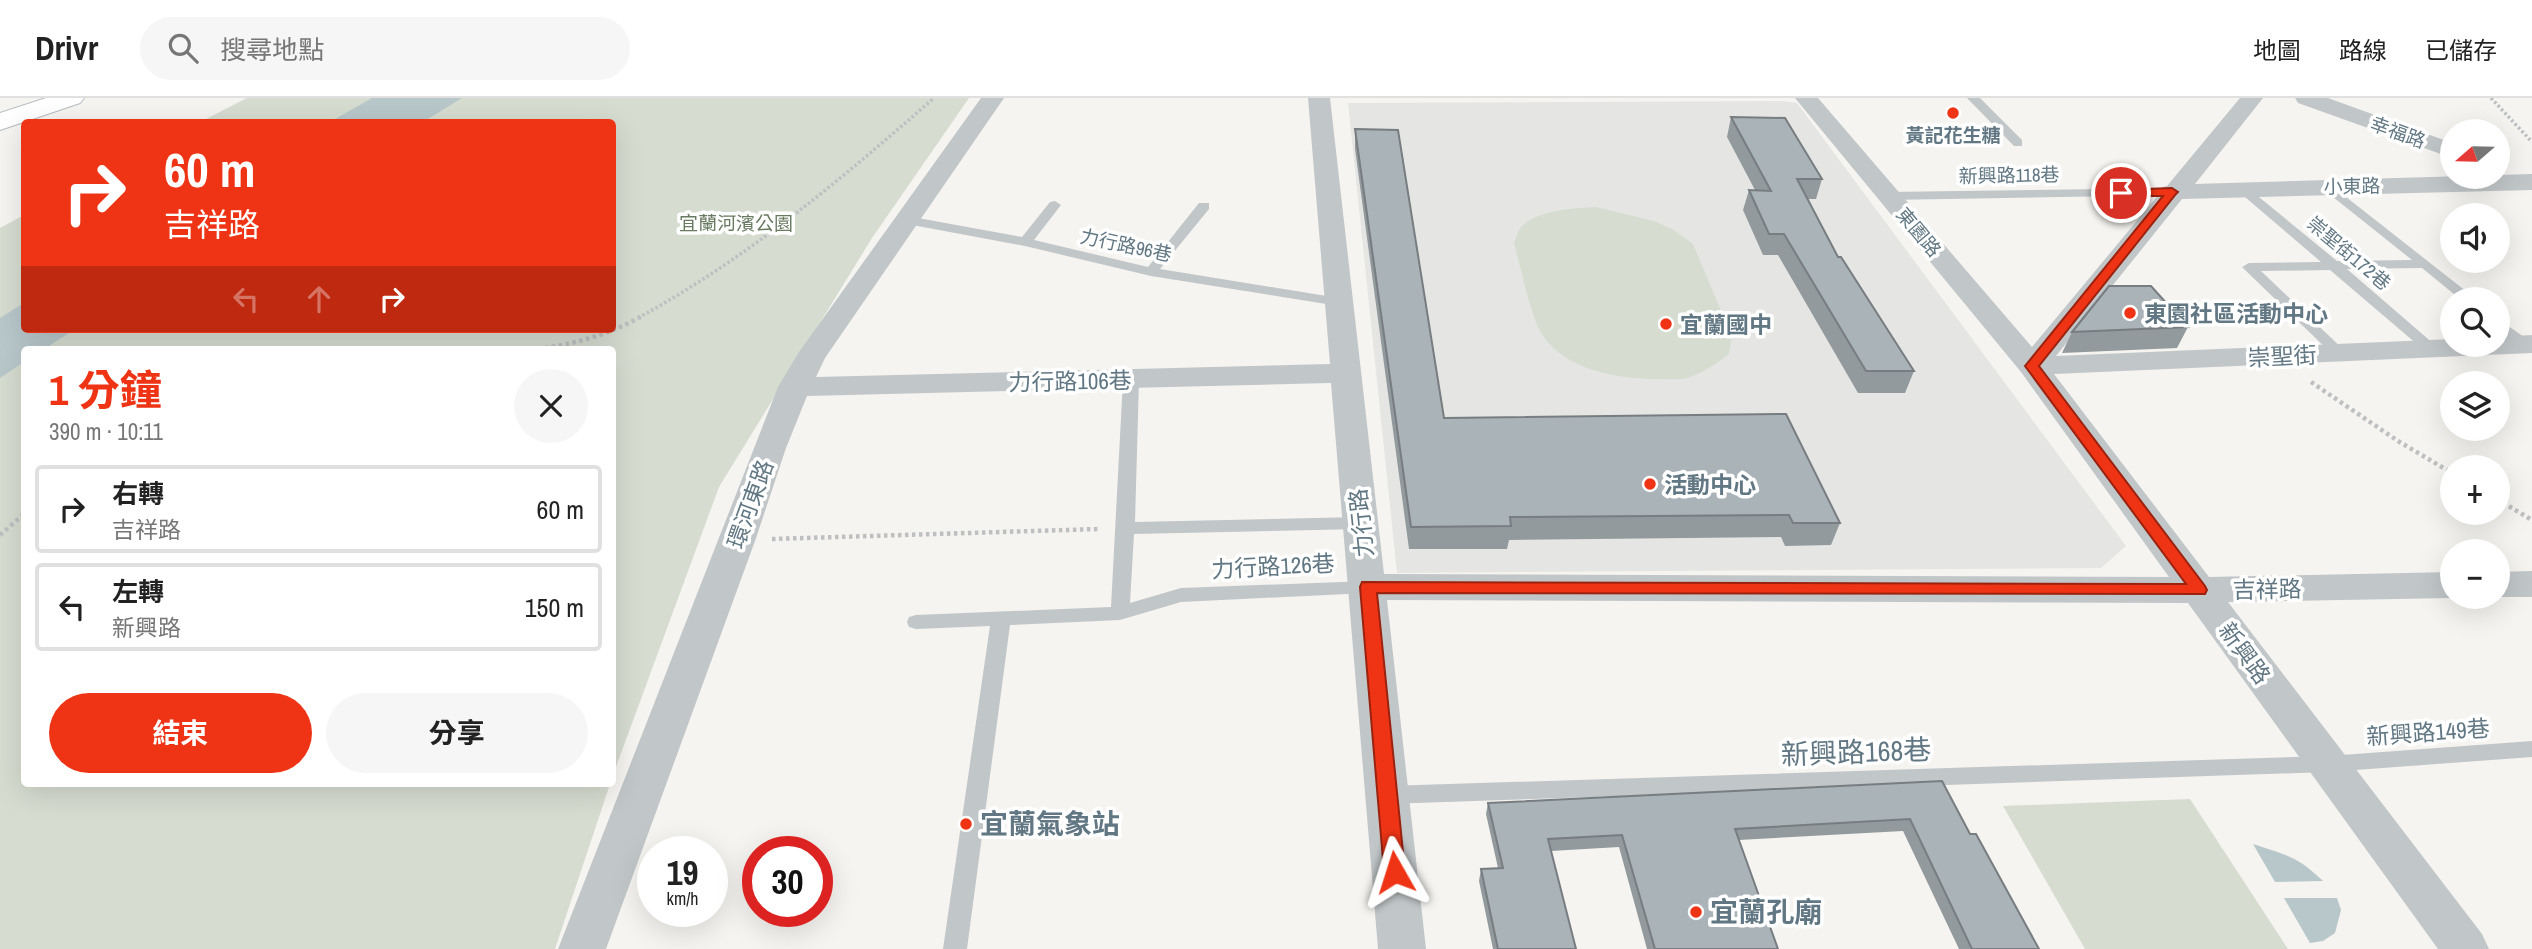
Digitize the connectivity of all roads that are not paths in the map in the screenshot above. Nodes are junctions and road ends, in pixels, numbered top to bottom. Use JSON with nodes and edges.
{"nodes":[{"id":1,"x":71,"y":98,"type":"edge"},
{"id":2,"x":993,"y":98,"type":"edge"},
{"id":3,"x":1319,"y":98,"type":"edge"},
{"id":4,"x":1806,"y":98,"type":"edge"},
{"id":5,"x":1973,"y":98,"type":"edge"},
{"id":6,"x":2252,"y":98,"type":"edge"},
{"id":7,"x":2306,"y":98,"type":"edge"},
{"id":8,"x":0,"y":122,"type":"edge"},
{"id":9,"x":2018,"y":143,"type":"dead end"},
{"id":10,"x":2440,"y":147,"type":"edge"},
{"id":11,"x":2510,"y":175,"type":"edge"},
{"id":12,"x":2530,"y":183,"type":"edge"},
{"id":13,"x":2327,"y":187,"type":"junction"},
{"id":14,"x":2243,"y":188,"type":"junction"},
{"id":15,"x":2172,"y":192,"type":"junction"},
{"id":16,"x":1888,"y":196,"type":"junction"},
{"id":17,"x":1055,"y":205,"type":"dead end"},
{"id":18,"x":1204,"y":206,"type":"dead end"},
{"id":19,"x":907,"y":220,"type":"junction"},
{"id":20,"x":1025,"y":242,"type":"junction"},
{"id":21,"x":2424,"y":264,"type":"junction"},
{"id":22,"x":2333,"y":265,"type":"junction"},
{"id":23,"x":1151,"y":272,"type":"junction"},
{"id":24,"x":2454,"y":287,"type":"edge"},
{"id":25,"x":1339,"y":302,"type":"junction"},
{"id":26,"x":2510,"y":331,"type":"edge"},
{"id":27,"x":2529,"y":344,"type":"edge"},
{"id":28,"x":2430,"y":348,"type":"junction"},
{"id":29,"x":2339,"y":353,"type":"junction"},
{"id":30,"x":2032,"y":366,"type":"junction"},
{"id":31,"x":1346,"y":373,"type":"junction"},
{"id":32,"x":1131,"y":380,"type":"junction"},
{"id":33,"x":794,"y":387,"type":"junction"},
{"id":34,"x":1361,"y":523,"type":"junction"},
{"id":35,"x":1126,"y":528,"type":"junction"},
{"id":36,"x":2510,"y":584,"type":"edge"},
{"id":37,"x":2532,"y":584,"type":"edge"},
{"id":38,"x":2440,"y":585,"type":"edge"},
{"id":39,"x":1368,"y":587,"type":"junction"},
{"id":40,"x":2199,"y":590,"type":"junction"},
{"id":41,"x":1120,"y":613,"type":"junction"},
{"id":42,"x":1001,"y":618,"type":"junction"},
{"id":43,"x":916,"y":622,"type":"dead end"},
{"id":44,"x":2532,"y":749,"type":"edge"},
{"id":45,"x":2328,"y":765,"type":"junction"},
{"id":46,"x":1387,"y":795,"type":"junction"},
{"id":47,"x":582,"y":949,"type":"edge"},
{"id":48,"x":955,"y":949,"type":"edge"},
{"id":49,"x":1402,"y":949,"type":"edge"},
{"id":50,"x":2465,"y":949,"type":"edge"}],
"edges":[{"from":1,"to":8,"type":"main road"},
{"from":2,"to":19,"type":"street","name":"環河東路"},
{"from":3,"to":25,"type":"street","name":"力行路"},
{"from":4,"to":16,"type":"street","name":"東園路"},
{"from":5,"to":9,"type":"lane"},
{"from":6,"to":15,"type":"street"},
{"from":7,"to":10,"type":"street","name":"幸福路"},
{"from":11,"to":12,"type":"street"},
{"from":12,"to":13,"type":"street","name":"小東路"},
{"from":13,"to":14,"type":"street","name":"小東路"},
{"from":13,"to":21,"type":"lane"},
{"from":14,"to":15,"type":"street","name":"小東路"},
{"from":14,"to":22,"type":"lane","name":"崇聖街172巷"},
{"from":15,"to":16,"type":"lane","name":"新興路118巷"},
{"from":15,"to":30,"type":"street"},
{"from":16,"to":30,"type":"street","name":"東園路"},
{"from":17,"to":20,"type":"lane"},
{"from":18,"to":23,"type":"lane"},
{"from":19,"to":20,"type":"lane","name":"力行路96巷"},
{"from":19,"to":33,"type":"street","name":"環河東路"},
{"from":20,"to":23,"type":"lane","name":"力行路96巷"},
{"from":21,"to":22,"type":"lane"},
{"from":21,"to":24,"type":"lane"},
{"from":22,"to":28,"type":"lane","name":"崇聖街172巷"},
{"from":22,"to":29,"type":"lane"},
{"from":23,"to":25,"type":"lane","name":"力行路96巷"},
{"from":25,"to":31,"type":"street","name":"力行路"},
{"from":26,"to":27,"type":"lane"},
{"from":27,"to":28,"type":"street","name":"崇聖街"},
{"from":28,"to":29,"type":"street","name":"崇聖街"},
{"from":29,"to":30,"type":"street","name":"崇聖街"},
{"from":30,"to":40,"type":"street","name":"新興路"},
{"from":31,"to":32,"type":"street","name":"力行路106巷"},
{"from":31,"to":34,"type":"street","name":"力行路"},
{"from":32,"to":33,"type":"street","name":"力行路106巷"},
{"from":32,"to":35,"type":"lane"},
{"from":33,"to":47,"type":"street","name":"環河東路"},
{"from":34,"to":35,"type":"lane"},
{"from":34,"to":39,"type":"street","name":"力行路"},
{"from":35,"to":41,"type":"lane"},
{"from":36,"to":37,"type":"street"},
{"from":38,"to":40,"type":"street","name":"吉祥路"},
{"from":39,"to":40,"type":"street","name":"吉祥路"},
{"from":39,"to":41,"type":"lane","name":"力行路126巷"},
{"from":39,"to":46,"type":"street","name":"力行路"},
{"from":40,"to":45,"type":"street","name":"新興路"},
{"from":41,"to":42,"type":"lane","name":"力行路126巷"},
{"from":42,"to":43,"type":"lane","name":"力行路126巷"},
{"from":42,"to":48,"type":"lane"},
{"from":44,"to":45,"type":"lane","name":"新興路149巷"},
{"from":45,"to":46,"type":"lane","name":"新興路168巷"},
{"from":45,"to":50,"type":"street","name":"新興路"},
{"from":46,"to":49,"type":"street","name":"力行路"}]}
